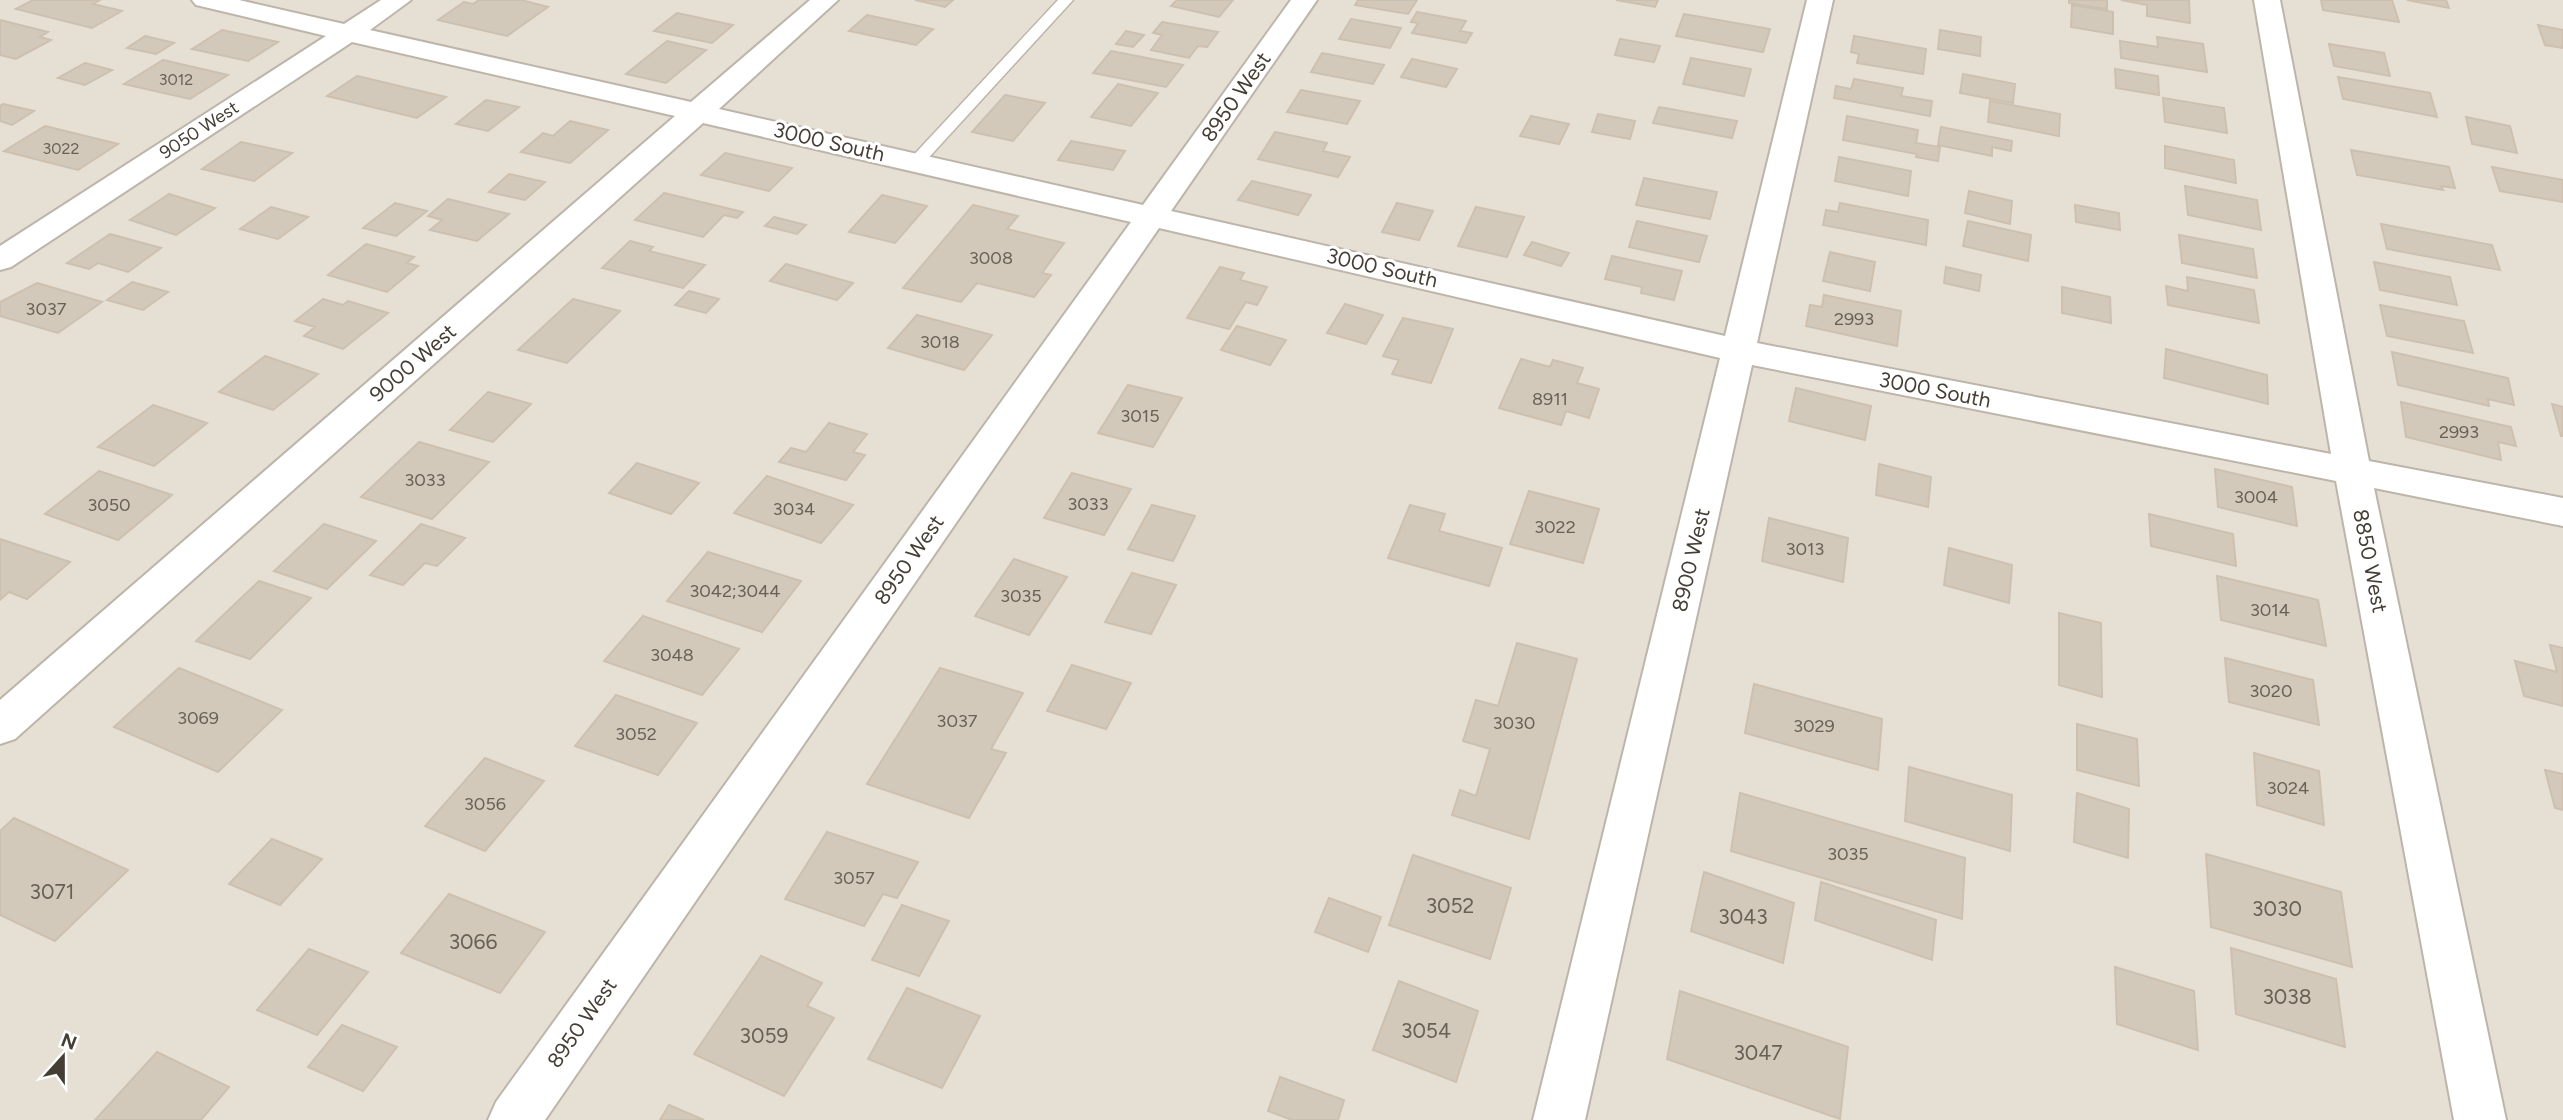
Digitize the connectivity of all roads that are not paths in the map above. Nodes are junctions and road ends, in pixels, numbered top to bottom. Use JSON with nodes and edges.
{"nodes":[{"id":1,"x":205,"y":0,"type":"edge"},
{"id":2,"x":398,"y":0,"type":"edge"},
{"id":3,"x":825,"y":0,"type":"edge"},
{"id":4,"x":1066,"y":0,"type":"edge"},
{"id":5,"x":1304,"y":0,"type":"edge"},
{"id":6,"x":1820,"y":0,"type":"edge"},
{"id":7,"x":2267,"y":0,"type":"edge"},
{"id":8,"x":347,"y":33,"type":"junction"},
{"id":9,"x":697,"y":113,"type":"junction"},
{"id":10,"x":916,"y":162,"type":"junction"},
{"id":11,"x":1153,"y":214,"type":"junction"},
{"id":12,"x":0,"y":260,"type":"edge"},
{"id":13,"x":1740,"y":351,"type":"junction"},
{"id":14,"x":2353,"y":472,"type":"junction"},
{"id":15,"x":2563,"y":512,"type":"edge"},
{"id":16,"x":0,"y":726,"type":"edge"},
{"id":17,"x":514,"y":1120,"type":"edge"},
{"id":18,"x":1559,"y":1120,"type":"edge"},
{"id":19,"x":2480,"y":1120,"type":"edge"}],
"edges":[{"from":1,"to":8,"type":"street","name":"3000 South"},
{"from":2,"to":8,"type":"street","name":"9050 West"},
{"from":3,"to":9,"type":"street","name":"9000 West"},
{"from":4,"to":10,"type":"lane"},
{"from":5,"to":11,"type":"street","name":"8950 West"},
{"from":6,"to":13,"type":"street","name":"8900 West"},
{"from":7,"to":14,"type":"street","name":"8850 West"},
{"from":8,"to":9,"type":"street","name":"3000 South"},
{"from":8,"to":12,"type":"street","name":"9050 West"},
{"from":9,"to":10,"type":"street","name":"3000 South"},
{"from":9,"to":16,"type":"street","name":"9000 West"},
{"from":10,"to":11,"type":"street","name":"3000 South"},
{"from":11,"to":13,"type":"street","name":"3000 South"},
{"from":11,"to":17,"type":"street","name":"8950 West"},
{"from":13,"to":14,"type":"street","name":"3000 South"},
{"from":13,"to":18,"type":"street","name":"8900 West"},
{"from":14,"to":15,"type":"street","name":"3000 South"},
{"from":14,"to":19,"type":"street","name":"8850 West"}]}
